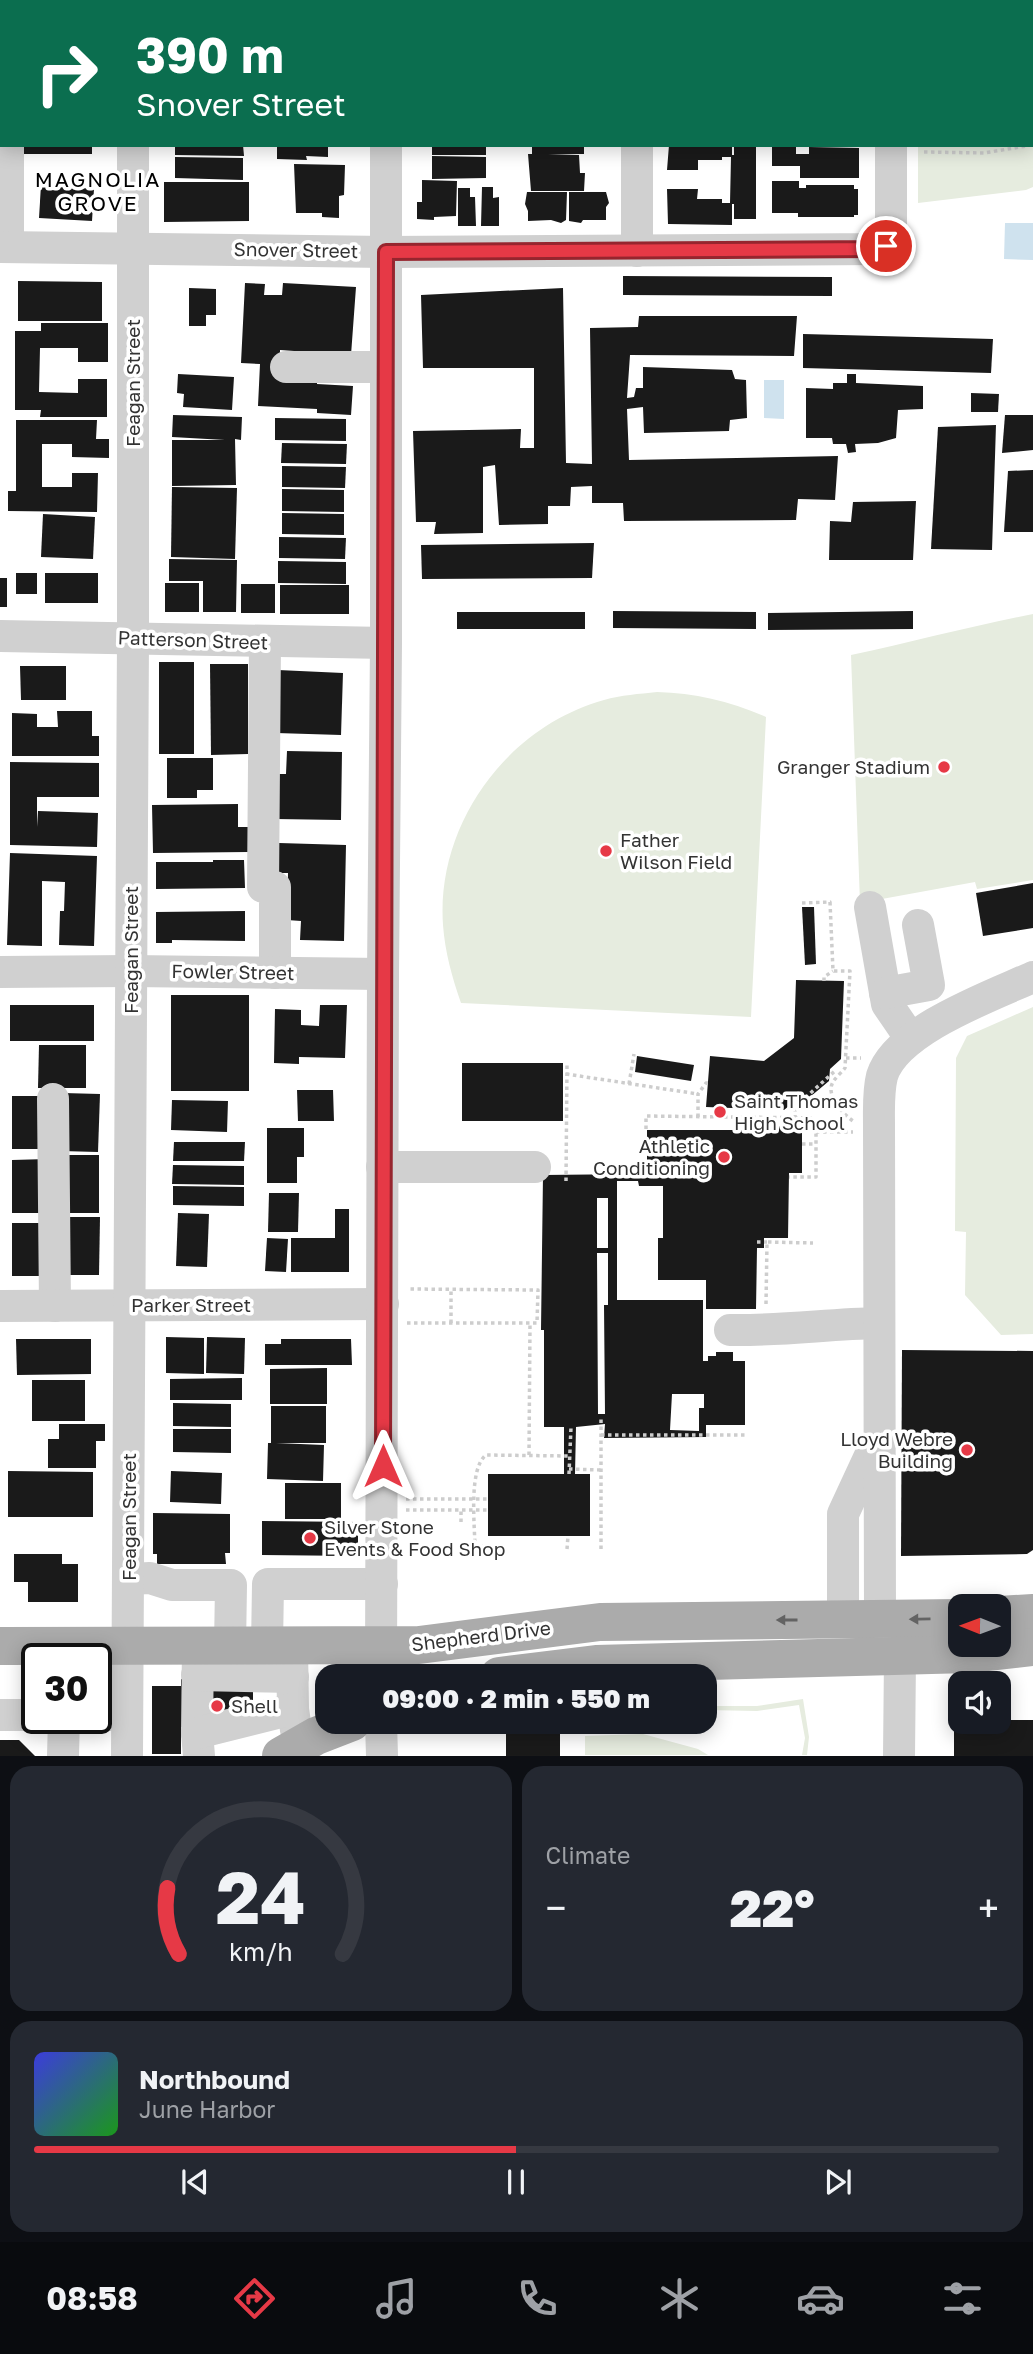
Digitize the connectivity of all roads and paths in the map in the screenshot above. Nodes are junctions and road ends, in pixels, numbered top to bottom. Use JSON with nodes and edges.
{"nodes":[{"id":1,"x":8,"y":147,"type":"edge"},
{"id":2,"x":133,"y":147,"type":"edge"},
{"id":3,"x":386,"y":147,"type":"edge"},
{"id":4,"x":637,"y":147,"type":"edge"},
{"id":5,"x":891,"y":147,"type":"edge"},
{"id":6,"x":1003,"y":147,"type":"edge"},
{"id":7,"x":1024,"y":147,"type":"edge"},
{"id":8,"x":924,"y":152,"type":"dead end"},
{"id":9,"x":1003,"y":152,"type":"junction"},
{"id":10,"x":4,"y":247,"type":"edge"},
{"id":11,"x":133,"y":248,"type":"junction"},
{"id":12,"x":637,"y":251,"type":"junction"},
{"id":13,"x":386,"y":252,"type":"junction"},
{"id":14,"x":286,"y":367,"type":"dead end"},
{"id":15,"x":386,"y":367,"type":"junction"},
{"id":16,"x":0,"y":636,"type":"edge"},
{"id":17,"x":133,"y":638,"type":"junction"},
{"id":18,"x":265,"y":642,"type":"junction"},
{"id":19,"x":386,"y":643,"type":"junction"},
{"id":20,"x":802,"y":903,"type":"dead end"},
{"id":21,"x":870,"y":907,"type":"dead end"},
{"id":22,"x":918,"y":925,"type":"dead end"},
{"id":23,"x":131,"y":971,"type":"junction"},
{"id":24,"x":833,"y":971,"type":"junction"},
{"id":25,"x":0,"y":972,"type":"edge"},
{"id":26,"x":275,"y":973,"type":"junction"},
{"id":27,"x":383,"y":974,"type":"junction"},
{"id":28,"x":1033,"y":977,"type":"edge"},
{"id":29,"x":824,"y":981,"type":"dead end"},
{"id":30,"x":885,"y":993,"type":"junction"},
{"id":31,"x":911,"y":1039,"type":"junction"},
{"id":32,"x":634,"y":1054,"type":"dead end"},
{"id":33,"x":846,"y":1058,"type":"junction"},
{"id":34,"x":860,"y":1058,"type":"dead end"},
{"id":35,"x":567,"y":1065,"type":"dead end"},
{"id":36,"x":846,"y":1067,"type":"junction"},
{"id":37,"x":851,"y":1067,"type":"dead end"},
{"id":38,"x":836,"y":1070,"type":"junction"},
{"id":39,"x":566,"y":1074,"type":"junction"},
{"id":40,"x":708,"y":1083,"type":"dead end"},
{"id":41,"x":629,"y":1084,"type":"junction"},
{"id":42,"x":698,"y":1094,"type":"junction"},
{"id":43,"x":54,"y":1099,"type":"dead end"},
{"id":44,"x":795,"y":1101,"type":"dead end"},
{"id":45,"x":794,"y":1107,"type":"junction"},
{"id":46,"x":698,"y":1117,"type":"junction"},
{"id":47,"x":795,"y":1117,"type":"junction"},
{"id":48,"x":861,"y":1125,"type":"dead end"},
{"id":49,"x":646,"y":1129,"type":"dead end"},
{"id":50,"x":802,"y":1144,"type":"dead end"},
{"id":51,"x":816,"y":1144,"type":"junction"},
{"id":52,"x":382,"y":1167,"type":"junction"},
{"id":53,"x":535,"y":1167,"type":"dead end"},
{"id":54,"x":789,"y":1178,"type":"dead end"},
{"id":55,"x":566,"y":1181,"type":"dead end"},
{"id":56,"x":757,"y":1242,"type":"dead end"},
{"id":57,"x":766,"y":1242,"type":"junction"},
{"id":58,"x":813,"y":1243,"type":"dead end"},
{"id":59,"x":451,"y":1289,"type":"junction"},
{"id":60,"x":129,"y":1305,"type":"junction"},
{"id":61,"x":395,"y":1305,"type":"junction"},
{"id":62,"x":0,"y":1306,"type":"edge"},
{"id":63,"x":55,"y":1306,"type":"junction"},
{"id":64,"x":766,"y":1310,"type":"dead end"},
{"id":65,"x":450,"y":1323,"type":"junction"},
{"id":66,"x":530,"y":1323,"type":"junction"},
{"id":67,"x":878,"y":1323,"type":"junction"},
{"id":68,"x":730,"y":1330,"type":"dead end"},
{"id":69,"x":601,"y":1419,"type":"dead end"},
{"id":70,"x":571,"y":1427,"type":"dead end"},
{"id":71,"x":601,"y":1435,"type":"junction"},
{"id":72,"x":746,"y":1435,"type":"dead end"},
{"id":73,"x":879,"y":1437,"type":"junction"},
{"id":74,"x":529,"y":1455,"type":"junction"},
{"id":75,"x":570,"y":1456,"type":"junction"},
{"id":76,"x":601,"y":1470,"type":"junction"},
{"id":77,"x":401,"y":1499,"type":"dead end"},
{"id":78,"x":418,"y":1499,"type":"junction"},
{"id":79,"x":426,"y":1499,"type":"junction"},
{"id":80,"x":435,"y":1499,"type":"junction"},
{"id":81,"x":446,"y":1499,"type":"junction"},
{"id":82,"x":457,"y":1499,"type":"junction"},
{"id":83,"x":475,"y":1499,"type":"junction"},
{"id":84,"x":488,"y":1499,"type":"dead end"},
{"id":85,"x":879,"y":1509,"type":"junction"},
{"id":86,"x":401,"y":1510,"type":"dead end"},
{"id":87,"x":417,"y":1510,"type":"junction"},
{"id":88,"x":426,"y":1510,"type":"junction"},
{"id":89,"x":435,"y":1510,"type":"junction"},
{"id":90,"x":446,"y":1510,"type":"junction"},
{"id":91,"x":459,"y":1510,"type":"junction"},
{"id":92,"x":475,"y":1510,"type":"junction"},
{"id":93,"x":488,"y":1510,"type":"dead end"},
{"id":94,"x":843,"y":1514,"type":"junction"},
{"id":95,"x":461,"y":1522,"type":"dead end"},
{"id":96,"x":568,"y":1536,"type":"dead end"},
{"id":97,"x":489,"y":1546,"type":"dead end"},
{"id":98,"x":568,"y":1549,"type":"dead end"},
{"id":99,"x":601,"y":1549,"type":"dead end"},
{"id":100,"x":880,"y":1562,"type":"junction"},
{"id":101,"x":842,"y":1563,"type":"junction"},
{"id":102,"x":129,"y":1579,"type":"junction"},
{"id":103,"x":382,"y":1584,"type":"junction"},
{"id":104,"x":1033,"y":1613,"type":"edge"},
{"id":105,"x":1012,"y":1614,"type":"edge"},
{"id":106,"x":948,"y":1618,"type":"edge"},
{"id":107,"x":861,"y":1620,"type":"junction"},
{"id":108,"x":0,"y":1646,"type":"edge"},
{"id":109,"x":127,"y":1646,"type":"junction"},
{"id":110,"x":1033,"y":1647,"type":"edge"},
{"id":111,"x":246,"y":1656,"type":"junction"},
{"id":112,"x":900,"y":1657,"type":"junction"},
{"id":113,"x":853,"y":1658,"type":"junction"},
{"id":114,"x":381,"y":1661,"type":"edge"},
{"id":115,"x":596,"y":1664,"type":"edge"},
{"id":116,"x":293,"y":1709,"type":"junction"},
{"id":117,"x":0,"y":1715,"type":"edge"},
{"id":118,"x":21,"y":1715,"type":"edge"},
{"id":119,"x":112,"y":1715,"type":"edge"},
{"id":120,"x":127,"y":1715,"type":"junction"},
{"id":121,"x":64,"y":1734,"type":"edge"},
{"id":122,"x":325,"y":1734,"type":"edge"},
{"id":123,"x":381,"y":1734,"type":"edge"},
{"id":124,"x":198,"y":1744,"type":"edge"},
{"id":125,"x":290,"y":1750,"type":"edge"},
{"id":126,"x":63,"y":1755,"type":"edge"},
{"id":127,"x":127,"y":1755,"type":"edge"},
{"id":128,"x":382,"y":1755,"type":"edge"},
{"id":129,"x":900,"y":1755,"type":"edge"}],
"edges":[{"from":1,"to":10,"type":"street"},
{"from":2,"to":11,"type":"street","name":"Feagan Street"},
{"from":3,"to":13,"type":"street"},
{"from":4,"to":12,"type":"street"},
{"from":5,"to":12,"type":"street","name":"Snover Street"},
{"from":6,"to":9,"type":"path"},
{"from":7,"to":9,"type":"path"},
{"from":8,"to":9,"type":"path"},
{"from":10,"to":11,"type":"street","name":"Snover Street"},
{"from":11,"to":13,"type":"street","name":"Snover Street"},
{"from":11,"to":17,"type":"street","name":"Feagan Street"},
{"from":12,"to":13,"type":"street","name":"Snover Street"},
{"from":13,"to":15,"type":"street"},
{"from":14,"to":15,"type":"street"},
{"from":15,"to":19,"type":"street"},
{"from":16,"to":17,"type":"street","name":"Patterson Street"},
{"from":17,"to":18,"type":"street","name":"Patterson Street"},
{"from":17,"to":23,"type":"street","name":"Feagan Street"},
{"from":18,"to":19,"type":"street","name":"Patterson Street"},
{"from":18,"to":26,"type":"street"},
{"from":19,"to":27,"type":"street"},
{"from":20,"to":24,"type":"path"},
{"from":21,"to":30,"type":"street"},
{"from":22,"to":30,"type":"street"},
{"from":23,"to":25,"type":"street","name":"Fowler Street"},
{"from":23,"to":26,"type":"street","name":"Fowler Street"},
{"from":23,"to":60,"type":"street","name":"Feagan Street"},
{"from":24,"to":29,"type":"path"},
{"from":24,"to":33,"type":"path"},
{"from":26,"to":27,"type":"street","name":"Fowler Street"},
{"from":27,"to":52,"type":"street"},
{"from":28,"to":31,"type":"street"},
{"from":30,"to":31,"type":"street"},
{"from":31,"to":67,"type":"street"},
{"from":32,"to":41,"type":"path"},
{"from":33,"to":34,"type":"path"},
{"from":33,"to":36,"type":"path"},
{"from":35,"to":39,"type":"path"},
{"from":36,"to":37,"type":"path"},
{"from":36,"to":38,"type":"path"},
{"from":38,"to":45,"type":"path"},
{"from":38,"to":48,"type":"path"},
{"from":39,"to":41,"type":"path"},
{"from":39,"to":55,"type":"path"},
{"from":40,"to":42,"type":"path"},
{"from":41,"to":42,"type":"path"},
{"from":42,"to":46,"type":"path"},
{"from":43,"to":63,"type":"street"},
{"from":44,"to":45,"type":"path"},
{"from":45,"to":47,"type":"path"},
{"from":46,"to":47,"type":"path"},
{"from":46,"to":49,"type":"path"},
{"from":47,"to":51,"type":"path"},
{"from":50,"to":51,"type":"path"},
{"from":51,"to":54,"type":"path"},
{"from":52,"to":53,"type":"street"},
{"from":52,"to":61,"type":"street"},
{"from":56,"to":57,"type":"path"},
{"from":57,"to":58,"type":"path"},
{"from":57,"to":64,"type":"path"},
{"from":59,"to":61,"type":"path"},
{"from":59,"to":65,"type":"path"},
{"from":59,"to":66,"type":"path"},
{"from":60,"to":61,"type":"street","name":"Parker Street"},
{"from":60,"to":63,"type":"street","name":"Parker Street"},
{"from":60,"to":102,"type":"street","name":"Feagan Street"},
{"from":61,"to":65,"type":"path"},
{"from":61,"to":103,"type":"street"},
{"from":62,"to":63,"type":"street","name":"Parker Street"},
{"from":65,"to":66,"type":"path"},
{"from":66,"to":74,"type":"path"},
{"from":67,"to":68,"type":"street"},
{"from":67,"to":73,"type":"street"},
{"from":69,"to":71,"type":"path"},
{"from":70,"to":75,"type":"path"},
{"from":71,"to":72,"type":"path"},
{"from":71,"to":76,"type":"path"},
{"from":73,"to":85,"type":"street"},
{"from":73,"to":94,"type":"street"},
{"from":74,"to":75,"type":"path"},
{"from":74,"to":83,"type":"path"},
{"from":75,"to":76,"type":"path"},
{"from":76,"to":99,"type":"path"},
{"from":77,"to":78,"type":"path"},
{"from":78,"to":79,"type":"path"},
{"from":78,"to":87,"type":"path"},
{"from":79,"to":80,"type":"path"},
{"from":79,"to":88,"type":"path"},
{"from":80,"to":81,"type":"path"},
{"from":80,"to":89,"type":"path"},
{"from":81,"to":82,"type":"path"},
{"from":81,"to":90,"type":"path"},
{"from":82,"to":83,"type":"path"},
{"from":82,"to":91,"type":"path"},
{"from":83,"to":84,"type":"path"},
{"from":83,"to":92,"type":"path"},
{"from":85,"to":94,"type":"street"},
{"from":85,"to":100,"type":"street"},
{"from":86,"to":87,"type":"path"},
{"from":87,"to":88,"type":"path"},
{"from":88,"to":89,"type":"path"},
{"from":89,"to":90,"type":"path"},
{"from":90,"to":91,"type":"path"},
{"from":91,"to":92,"type":"path"},
{"from":91,"to":95,"type":"path"},
{"from":92,"to":93,"type":"path"},
{"from":92,"to":97,"type":"path"},
{"from":94,"to":101,"type":"street"},
{"from":96,"to":98,"type":"path"},
{"from":100,"to":101,"type":"street"},
{"from":100,"to":107,"type":"street"},
{"from":101,"to":107,"type":"street"},
{"from":102,"to":109,"type":"street","name":"Feagan Street"},
{"from":102,"to":111,"type":"street"},
{"from":103,"to":111,"type":"street"},
{"from":103,"to":114,"type":"street"},
{"from":104,"to":105,"type":"main road"},
{"from":106,"to":107,"type":"main road","name":"Shepherd Drive","one_way":true},
{"from":107,"to":113,"type":"main road"},
{"from":107,"to":114,"type":"main road","name":"Shepherd Drive","one_way":true},
{"from":108,"to":109,"type":"main road","name":"Shepherd Drive"},
{"from":109,"to":111,"type":"main road","name":"Shepherd Drive"},
{"from":109,"to":120,"type":"street","name":"Feagan Street"},
{"from":110,"to":112,"type":"main road"},
{"from":111,"to":114,"type":"main road","name":"Shepherd Drive"},
{"from":111,"to":116,"type":"street"},
{"from":111,"to":124,"type":"street"},
{"from":112,"to":113,"type":"main road"},
{"from":112,"to":129,"type":"street"},
{"from":113,"to":115,"type":"main road"},
{"from":116,"to":124,"type":"street"},
{"from":116,"to":125,"type":"street"},
{"from":117,"to":118,"type":"street"},
{"from":119,"to":120,"type":"street"},
{"from":120,"to":127,"type":"street","name":"Feagan Street"},
{"from":121,"to":126,"type":"street"},
{"from":122,"to":125,"type":"main road"},
{"from":123,"to":128,"type":"street"}]}
